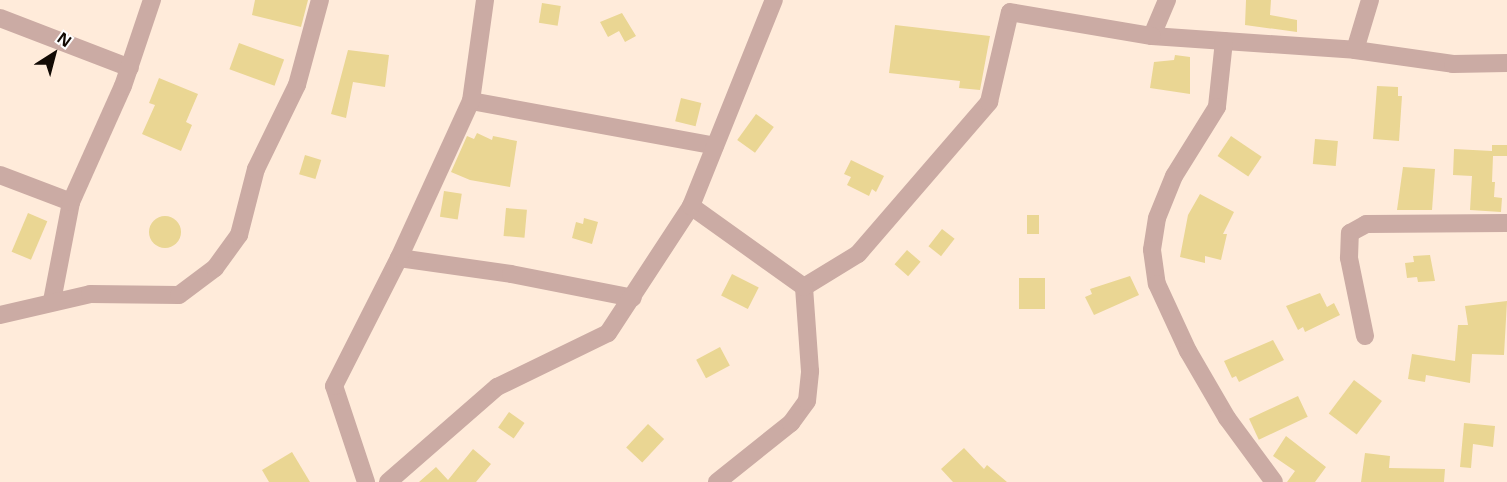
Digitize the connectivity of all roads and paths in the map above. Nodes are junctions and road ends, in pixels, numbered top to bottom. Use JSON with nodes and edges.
{"nodes":[{"id":1,"x":152,"y":0,"type":"edge"},
{"id":2,"x":320,"y":0,"type":"edge"},
{"id":3,"x":485,"y":0,"type":"edge"},
{"id":4,"x":774,"y":0,"type":"edge"},
{"id":5,"x":1167,"y":0,"type":"edge"},
{"id":6,"x":1370,"y":0,"type":"edge"},
{"id":7,"x":1010,"y":6,"type":"edge"},
{"id":8,"x":0,"y":18,"type":"edge"},
{"id":9,"x":1152,"y":36,"type":"junction"},
{"id":10,"x":1224,"y":41,"type":"junction"},
{"id":11,"x":1355,"y":50,"type":"junction"},
{"id":12,"x":1507,"y":63,"type":"edge"},
{"id":13,"x":130,"y":68,"type":"junction"},
{"id":14,"x":471,"y":101,"type":"junction"},
{"id":15,"x":715,"y":146,"type":"junction"},
{"id":16,"x":0,"y":176,"type":"edge"},
{"id":17,"x":71,"y":201,"type":"junction"},
{"id":18,"x":691,"y":206,"type":"junction"},
{"id":19,"x":1507,"y":223,"type":"edge"},
{"id":20,"x":399,"y":258,"type":"junction"},
{"id":21,"x":804,"y":287,"type":"junction"},
{"id":22,"x":633,"y":298,"type":"junction"},
{"id":23,"x":52,"y":301,"type":"junction"},
{"id":24,"x":0,"y":315,"type":"edge"},
{"id":25,"x":1365,"y":336,"type":"dead end"},
{"id":26,"x":366,"y":482,"type":"edge"},
{"id":27,"x":388,"y":482,"type":"edge"},
{"id":28,"x":717,"y":482,"type":"edge"},
{"id":29,"x":1274,"y":482,"type":"edge"}],
"edges":[{"from":1,"to":13,"type":"street"},
{"from":2,"to":23,"type":"street"},
{"from":3,"to":14,"type":"street"},
{"from":4,"to":15,"type":"street"},
{"from":5,"to":9,"type":"street"},
{"from":6,"to":11,"type":"street"},
{"from":7,"to":9,"type":"street"},
{"from":7,"to":21,"type":"street"},
{"from":8,"to":13,"type":"street"},
{"from":9,"to":10,"type":"street"},
{"from":10,"to":11,"type":"street"},
{"from":10,"to":29,"type":"street"},
{"from":11,"to":12,"type":"street"},
{"from":13,"to":17,"type":"street"},
{"from":14,"to":15,"type":"street"},
{"from":14,"to":20,"type":"street"},
{"from":15,"to":18,"type":"street"},
{"from":16,"to":17,"type":"street"},
{"from":17,"to":23,"type":"street"},
{"from":18,"to":21,"type":"street"},
{"from":18,"to":22,"type":"street"},
{"from":19,"to":25,"type":"street"},
{"from":20,"to":22,"type":"street"},
{"from":20,"to":26,"type":"street"},
{"from":21,"to":28,"type":"street"},
{"from":22,"to":27,"type":"street"},
{"from":23,"to":24,"type":"street"}]}
